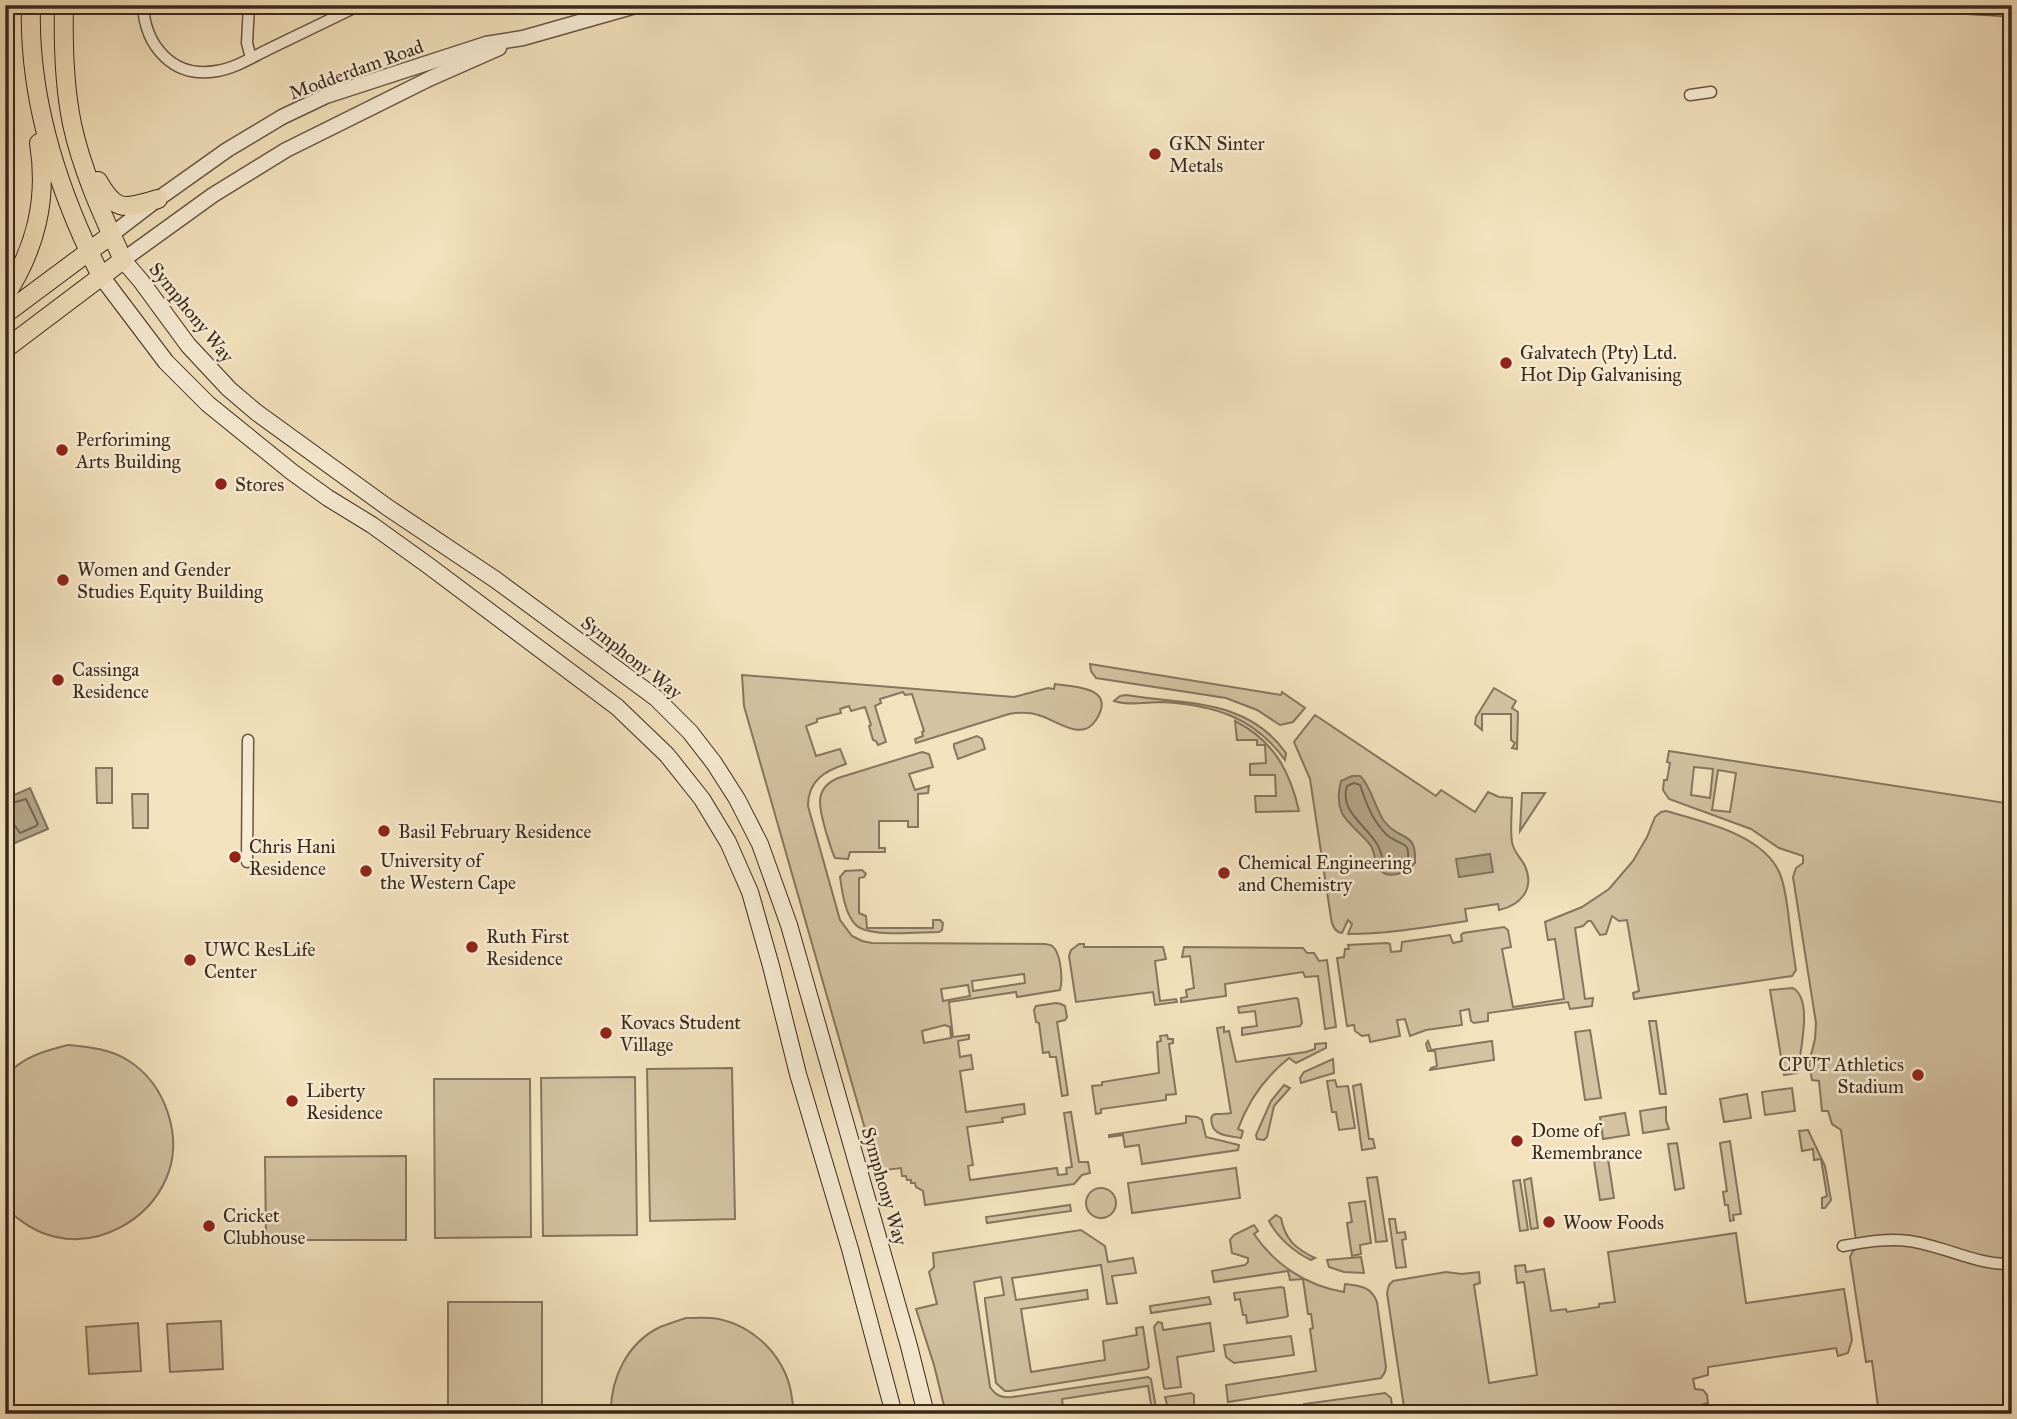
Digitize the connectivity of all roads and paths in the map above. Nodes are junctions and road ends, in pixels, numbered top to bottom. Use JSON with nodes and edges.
{"nodes":[{"id":1,"x":31,"y":5,"type":"edge"},
{"id":2,"x":64,"y":5,"type":"edge"},
{"id":3,"x":143,"y":5,"type":"edge"},
{"id":4,"x":249,"y":5,"type":"edge"},
{"id":5,"x":360,"y":5,"type":"edge"},
{"id":6,"x":639,"y":5,"type":"edge"},
{"id":7,"x":1940,"y":5,"type":"edge"},
{"id":8,"x":343,"y":9,"type":"edge"},
{"id":9,"x":2012,"y":9,"type":"edge"},
{"id":10,"x":523,"y":38,"type":"junction"},
{"id":11,"x":251,"y":58,"type":"junction"},
{"id":12,"x":1711,"y":92,"type":"dead end"},
{"id":13,"x":1690,"y":95,"type":"dead end"},
{"id":14,"x":37,"y":96,"type":"junction"},
{"id":15,"x":79,"y":148,"type":"junction"},
{"id":16,"x":158,"y":199,"type":"junction"},
{"id":17,"x":111,"y":235,"type":"junction"},
{"id":18,"x":88,"y":251,"type":"junction"},
{"id":19,"x":123,"y":260,"type":"junction"},
{"id":20,"x":101,"y":276,"type":"junction"},
{"id":21,"x":5,"y":296,"type":"edge"},
{"id":22,"x":5,"y":314,"type":"edge"},
{"id":23,"x":5,"y":349,"type":"edge"},
{"id":24,"x":248,"y":740,"type":"dead end"},
{"id":25,"x":247,"y":862,"type":"dead end"},
{"id":26,"x":1843,"y":1246,"type":"dead end"},
{"id":27,"x":2012,"y":1264,"type":"edge"},
{"id":28,"x":894,"y":1414,"type":"edge"},
{"id":29,"x":926,"y":1414,"type":"edge"}],
"edges":[{"from":1,"to":14,"type":"main road"},
{"from":2,"to":15,"type":"main road"},
{"from":3,"to":11,"type":"street"},
{"from":4,"to":11,"type":"street"},
{"from":5,"to":8,"type":"street"},
{"from":6,"to":10,"type":"street","name":"Modderdam Road"},
{"from":7,"to":9,"type":"street"},
{"from":8,"to":11,"type":"street"},
{"from":10,"to":16,"type":"street","name":"Modderdam Road"},
{"from":10,"to":19,"type":"street","name":"Modderdam Road"},
{"from":12,"to":13,"type":"street"},
{"from":14,"to":18,"type":"main road"},
{"from":14,"to":21,"type":"main road"},
{"from":15,"to":16,"type":"main road"},
{"from":15,"to":17,"type":"main road"},
{"from":16,"to":17,"type":"street","name":"Modderdam Road"},
{"from":17,"to":18,"type":"main road"},
{"from":17,"to":19,"type":"main road"},
{"from":18,"to":20,"type":"main road"},
{"from":18,"to":22,"type":"main road"},
{"from":19,"to":20,"type":"main road"},
{"from":19,"to":29,"type":"main road","name":"Symphony Way"},
{"from":20,"to":23,"type":"main road"},
{"from":20,"to":28,"type":"main road"},
{"from":24,"to":25,"type":"street"},
{"from":26,"to":27,"type":"street"}]}
